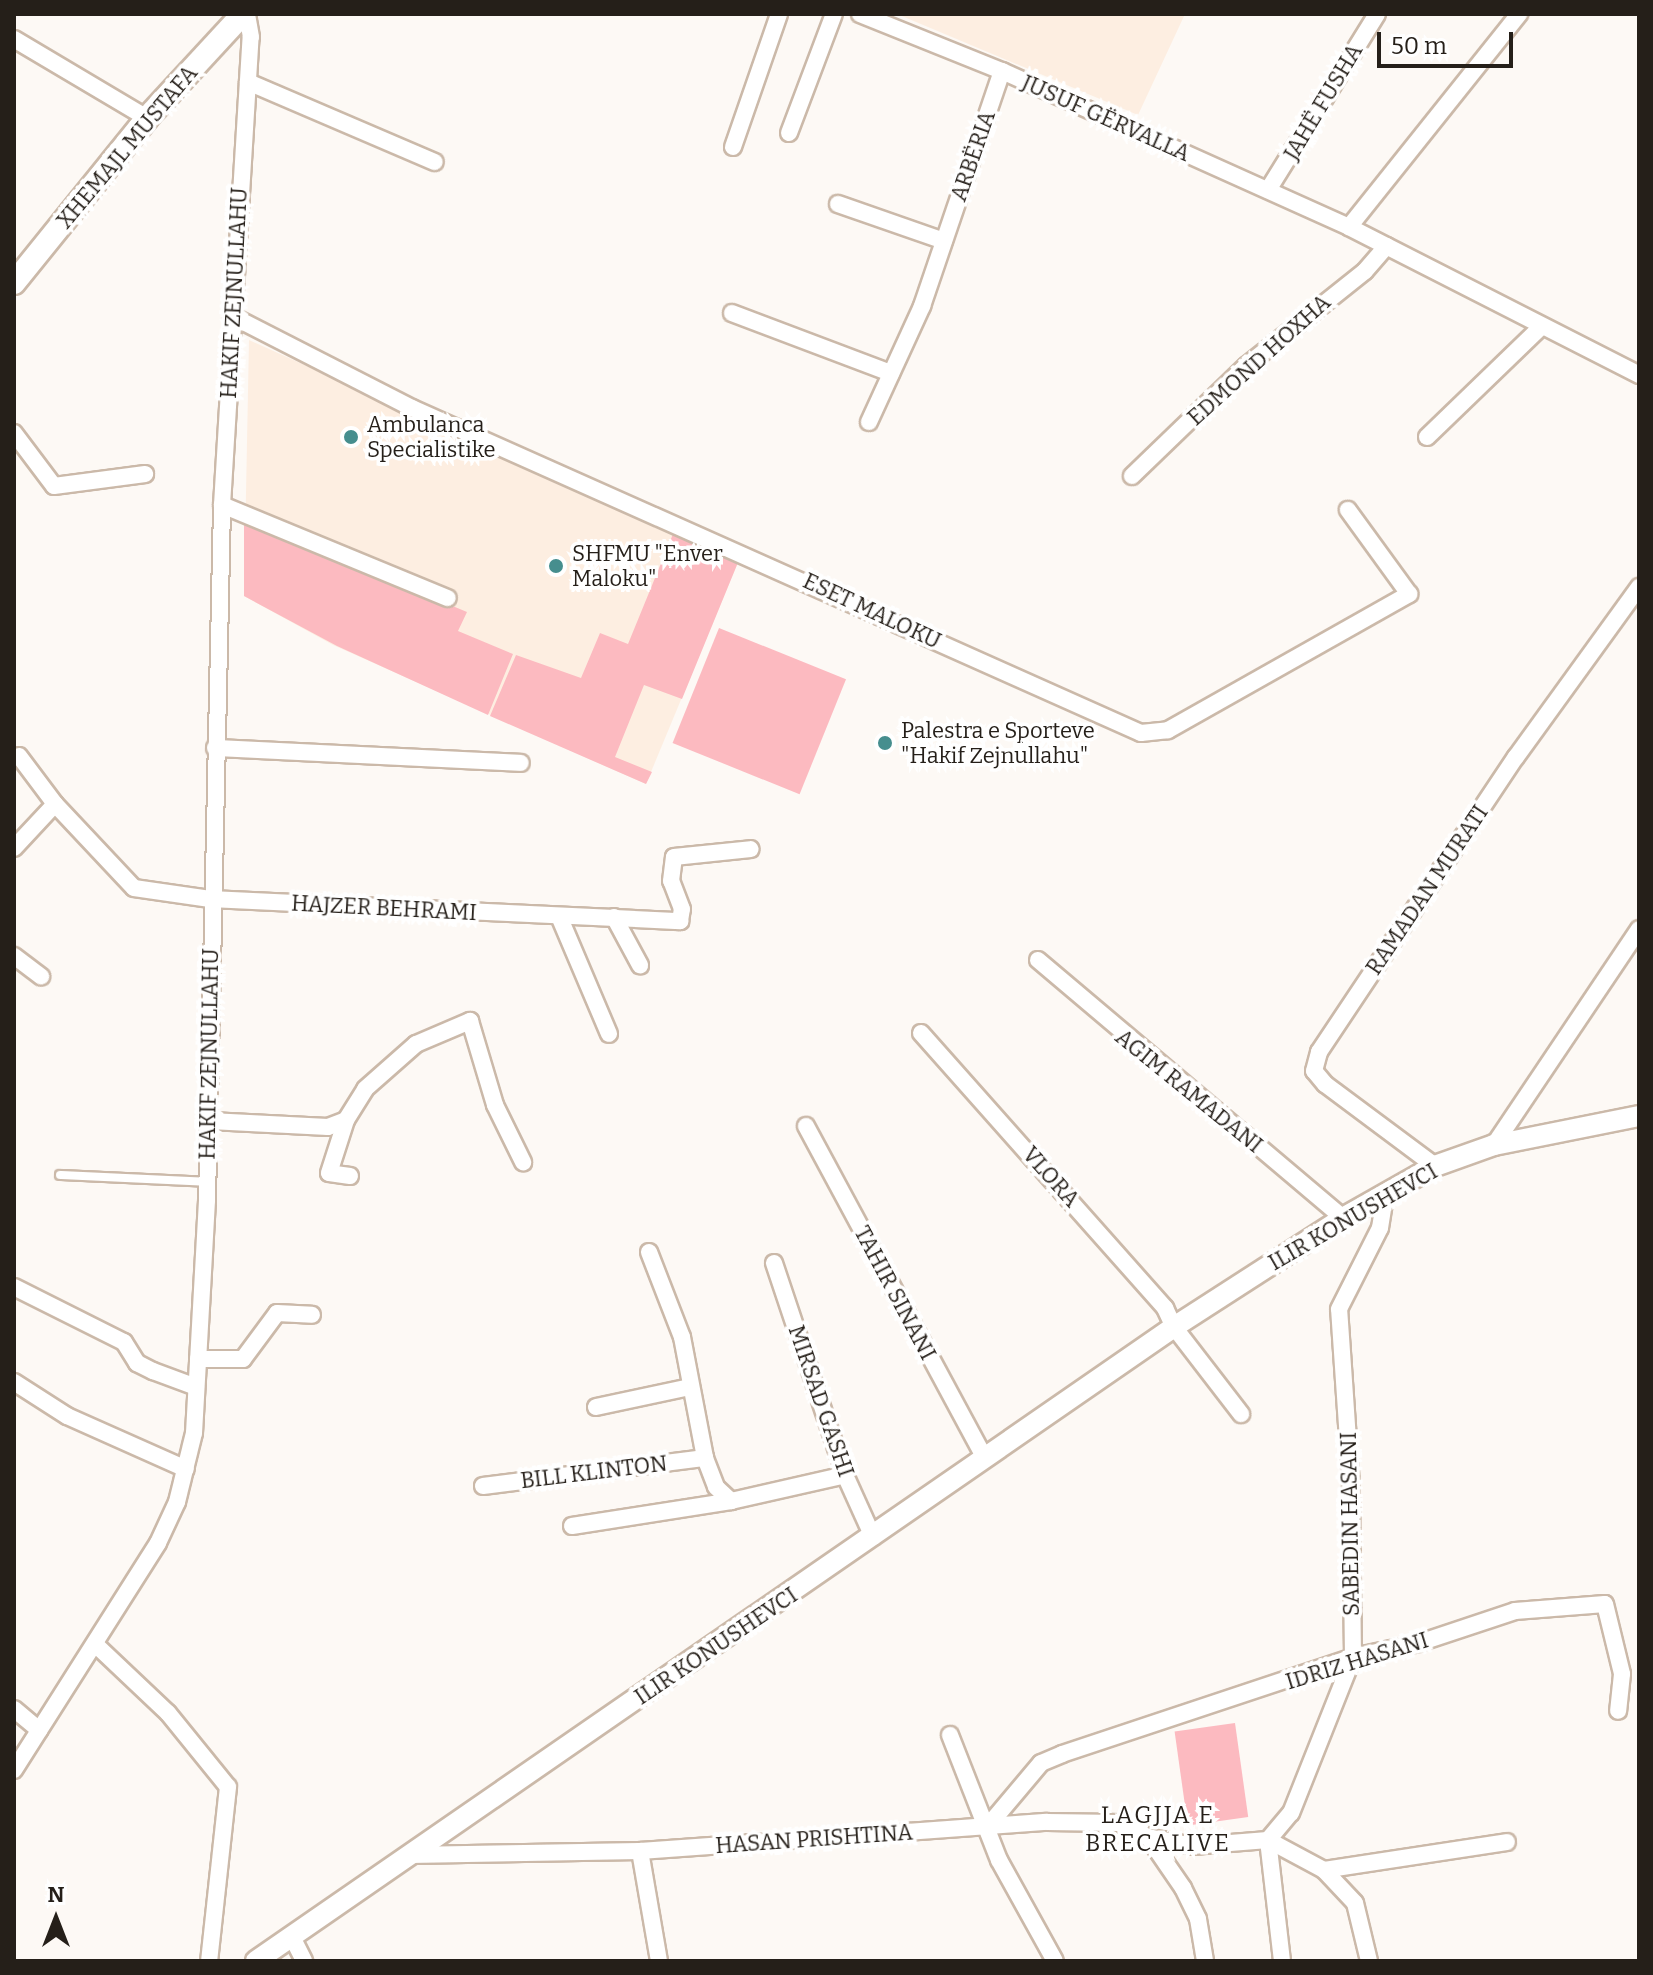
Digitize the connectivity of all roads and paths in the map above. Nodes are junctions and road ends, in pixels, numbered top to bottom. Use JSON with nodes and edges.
{"nodes":[{"id":1,"x":245,"y":14,"type":"edge"},
{"id":2,"x":779,"y":14,"type":"edge"},
{"id":3,"x":834,"y":14,"type":"edge"},
{"id":4,"x":860,"y":14,"type":"edge"},
{"id":5,"x":1377,"y":14,"type":"edge"},
{"id":6,"x":1519,"y":14,"type":"edge"},
{"id":7,"x":14,"y":39,"type":"edge"},
{"id":8,"x":1002,"y":71,"type":"junction"},
{"id":9,"x":248,"y":82,"type":"junction"},
{"id":10,"x":147,"y":118,"type":"junction"},
{"id":11,"x":789,"y":133,"type":"dead end"},
{"id":12,"x":733,"y":147,"type":"dead end"},
{"id":13,"x":435,"y":162,"type":"dead end"},
{"id":14,"x":1268,"y":190,"type":"junction"},
{"id":15,"x":838,"y":204,"type":"dead end"},
{"id":16,"x":1349,"y":227,"type":"junction"},
{"id":17,"x":944,"y":241,"type":"junction"},
{"id":18,"x":1387,"y":246,"type":"junction"},
{"id":19,"x":14,"y":283,"type":"edge"},
{"id":20,"x":732,"y":313,"type":"dead end"},
{"id":21,"x":232,"y":316,"type":"junction"},
{"id":22,"x":1541,"y":327,"type":"junction"},
{"id":23,"x":891,"y":373,"type":"junction"},
{"id":24,"x":1639,"y":375,"type":"edge"},
{"id":25,"x":869,"y":422,"type":"dead end"},
{"id":26,"x":14,"y":433,"type":"edge"},
{"id":27,"x":1427,"y":437,"type":"dead end"},
{"id":28,"x":145,"y":474,"type":"dead end"},
{"id":29,"x":1132,"y":476,"type":"dead end"},
{"id":30,"x":222,"y":505,"type":"junction"},
{"id":31,"x":1348,"y":510,"type":"dead end"},
{"id":32,"x":1639,"y":587,"type":"edge"},
{"id":33,"x":448,"y":598,"type":"dead end"},
{"id":34,"x":215,"y":748,"type":"junction"},
{"id":35,"x":19,"y":756,"type":"dead end"},
{"id":36,"x":521,"y":763,"type":"dead end"},
{"id":37,"x":55,"y":804,"type":"junction"},
{"id":38,"x":14,"y":848,"type":"edge"},
{"id":39,"x":751,"y":849,"type":"dead end"},
{"id":40,"x":210,"y":899,"type":"junction"},
{"id":41,"x":559,"y":916,"type":"junction"},
{"id":42,"x":614,"y":917,"type":"junction"},
{"id":43,"x":1639,"y":929,"type":"edge"},
{"id":44,"x":14,"y":956,"type":"edge"},
{"id":45,"x":1038,"y":960,"type":"dead end"},
{"id":46,"x":640,"y":965,"type":"dead end"},
{"id":47,"x":41,"y":976,"type":"dead end"},
{"id":48,"x":921,"y":1033,"type":"dead end"},
{"id":49,"x":609,"y":1034,"type":"dead end"},
{"id":50,"x":1639,"y":1116,"type":"edge"},
{"id":51,"x":346,"y":1120,"type":"junction"},
{"id":52,"x":210,"y":1121,"type":"junction"},
{"id":53,"x":806,"y":1126,"type":"dead end"},
{"id":54,"x":1494,"y":1145,"type":"junction"},
{"id":55,"x":523,"y":1162,"type":"dead end"},
{"id":56,"x":1435,"y":1166,"type":"junction"},
{"id":57,"x":60,"y":1175,"type":"dead end"},
{"id":58,"x":350,"y":1176,"type":"dead end"},
{"id":59,"x":208,"y":1182,"type":"junction"},
{"id":60,"x":1385,"y":1197,"type":"junction"},
{"id":61,"x":1343,"y":1218,"type":"junction"},
{"id":62,"x":649,"y":1252,"type":"dead end"},
{"id":63,"x":774,"y":1263,"type":"dead end"},
{"id":64,"x":14,"y":1287,"type":"edge"},
{"id":65,"x":312,"y":1315,"type":"dead end"},
{"id":66,"x":1174,"y":1327,"type":"junction"},
{"id":67,"x":198,"y":1359,"type":"junction"},
{"id":68,"x":14,"y":1382,"type":"edge"},
{"id":69,"x":196,"y":1387,"type":"junction"},
{"id":70,"x":690,"y":1387,"type":"junction"},
{"id":71,"x":596,"y":1407,"type":"dead end"},
{"id":72,"x":1241,"y":1414,"type":"dead end"},
{"id":73,"x":705,"y":1458,"type":"junction"},
{"id":74,"x":985,"y":1458,"type":"junction"},
{"id":75,"x":186,"y":1469,"type":"junction"},
{"id":76,"x":845,"y":1475,"type":"junction"},
{"id":77,"x":483,"y":1486,"type":"dead end"},
{"id":78,"x":731,"y":1501,"type":"junction"},
{"id":79,"x":572,"y":1526,"type":"dead end"},
{"id":80,"x":873,"y":1537,"type":"junction"},
{"id":81,"x":95,"y":1644,"type":"junction"},
{"id":82,"x":1353,"y":1657,"type":"junction"},
{"id":83,"x":14,"y":1709,"type":"edge"},
{"id":84,"x":1618,"y":1711,"type":"dead end"},
{"id":85,"x":39,"y":1730,"type":"junction"},
{"id":86,"x":950,"y":1735,"type":"dead end"},
{"id":87,"x":14,"y":1770,"type":"edge"},
{"id":88,"x":988,"y":1826,"type":"junction"},
{"id":89,"x":1148,"y":1837,"type":"junction"},
{"id":90,"x":1268,"y":1840,"type":"junction"},
{"id":91,"x":1507,"y":1842,"type":"dead end"},
{"id":92,"x":640,"y":1851,"type":"junction"},
{"id":93,"x":407,"y":1855,"type":"junction"},
{"id":94,"x":1324,"y":1870,"type":"junction"},
{"id":95,"x":292,"y":1937,"type":"junction"},
{"id":96,"x":209,"y":1961,"type":"edge"},
{"id":97,"x":256,"y":1961,"type":"edge"},
{"id":98,"x":304,"y":1961,"type":"edge"},
{"id":99,"x":659,"y":1961,"type":"edge"},
{"id":100,"x":1055,"y":1961,"type":"edge"},
{"id":101,"x":1205,"y":1961,"type":"edge"},
{"id":102,"x":1282,"y":1961,"type":"edge"},
{"id":103,"x":1369,"y":1961,"type":"edge"}],
"edges":[{"from":1,"to":9,"type":"street","name":"HAKIF ZEJNULLAHU"},
{"from":1,"to":10,"type":"main road","name":"XHEMAJL MUSTAFA"},
{"from":2,"to":12,"type":"street"},
{"from":3,"to":11,"type":"street"},
{"from":4,"to":8,"type":"street","name":"JUSUF GËRVALLA"},
{"from":5,"to":14,"type":"street","name":"JAHË FUSHA"},
{"from":6,"to":16,"type":"street"},
{"from":7,"to":10,"type":"street"},
{"from":8,"to":14,"type":"street","name":"JUSUF GËRVALLA"},
{"from":8,"to":17,"type":"street","name":"ARBËRIA"},
{"from":9,"to":13,"type":"street"},
{"from":9,"to":21,"type":"street","name":"HAKIF ZEJNULLAHU"},
{"from":10,"to":19,"type":"main road","name":"XHEMAJL MUSTAFA"},
{"from":14,"to":16,"type":"street","name":"JUSUF GËRVALLA"},
{"from":15,"to":17,"type":"street"},
{"from":16,"to":18,"type":"street","name":"JUSUF GËRVALLA"},
{"from":17,"to":23,"type":"street","name":"ARBËRIA"},
{"from":18,"to":22,"type":"street","name":"JUSUF GËRVALLA"},
{"from":18,"to":29,"type":"street","name":"EDMOND HOXHA"},
{"from":20,"to":23,"type":"street"},
{"from":21,"to":30,"type":"street","name":"HAKIF ZEJNULLAHU"},
{"from":21,"to":31,"type":"street","name":"ESET MALOKU"},
{"from":22,"to":24,"type":"street","name":"JUSUF GËRVALLA"},
{"from":22,"to":27,"type":"street"},
{"from":23,"to":25,"type":"street","name":"ARBËRIA"},
{"from":26,"to":28,"type":"street"},
{"from":30,"to":33,"type":"street"},
{"from":30,"to":34,"type":"street","name":"HAKIF ZEJNULLAHU"},
{"from":32,"to":56,"type":"street","name":"RAMADAN MURATI"},
{"from":34,"to":36,"type":"street"},
{"from":34,"to":40,"type":"street","name":"HAKIF ZEJNULLAHU"},
{"from":35,"to":37,"type":"street","name":"HAJZER BEHRAMI"},
{"from":37,"to":38,"type":"street"},
{"from":37,"to":40,"type":"street","name":"HAJZER BEHRAMI"},
{"from":39,"to":42,"type":"street","name":"HAJZER BEHRAMI"},
{"from":40,"to":41,"type":"street","name":"HAJZER BEHRAMI"},
{"from":40,"to":52,"type":"street","name":"HAKIF ZEJNULLAHU"},
{"from":41,"to":42,"type":"street","name":"HAJZER BEHRAMI"},
{"from":41,"to":49,"type":"street"},
{"from":42,"to":46,"type":"street"},
{"from":43,"to":54,"type":"street"},
{"from":44,"to":47,"type":"street"},
{"from":45,"to":61,"type":"street","name":"AGIM RAMADANI"},
{"from":48,"to":66,"type":"street","name":"VLORA"},
{"from":50,"to":54,"type":"street","name":"ILIR KONUSHEVCI"},
{"from":51,"to":52,"type":"street"},
{"from":51,"to":55,"type":"street"},
{"from":51,"to":58,"type":"street"},
{"from":52,"to":59,"type":"street","name":"HAKIF ZEJNULLAHU"},
{"from":53,"to":74,"type":"street","name":"TAHIR SINANI"},
{"from":54,"to":56,"type":"street","name":"ILIR KONUSHEVCI"},
{"from":56,"to":60,"type":"street","name":"ILIR KONUSHEVCI"},
{"from":57,"to":59,"type":"lane"},
{"from":59,"to":67,"type":"street","name":"HAKIF ZEJNULLAHU"},
{"from":60,"to":61,"type":"street","name":"ILIR KONUSHEVCI"},
{"from":60,"to":82,"type":"street","name":"SABEDIN HASANI"},
{"from":61,"to":66,"type":"street","name":"ILIR KONUSHEVCI"},
{"from":62,"to":70,"type":"street"},
{"from":63,"to":76,"type":"street","name":"MIRSAD GASHI"},
{"from":64,"to":69,"type":"street"},
{"from":65,"to":67,"type":"street"},
{"from":66,"to":72,"type":"street"},
{"from":66,"to":74,"type":"street","name":"ILIR KONUSHEVCI"},
{"from":67,"to":69,"type":"street","name":"HAKIF ZEJNULLAHU"},
{"from":68,"to":75,"type":"street"},
{"from":69,"to":75,"type":"street","name":"HAKIF ZEJNULLAHU"},
{"from":70,"to":71,"type":"street"},
{"from":70,"to":73,"type":"street"},
{"from":73,"to":77,"type":"street","name":"BILL KLINTON"},
{"from":73,"to":78,"type":"street"},
{"from":74,"to":80,"type":"street","name":"ILIR KONUSHEVCI"},
{"from":75,"to":81,"type":"street","name":"HAKIF ZEJNULLAHU"},
{"from":76,"to":78,"type":"street","name":"BILL KLINTON"},
{"from":76,"to":80,"type":"street","name":"MIRSAD GASHI"},
{"from":78,"to":79,"type":"street","name":"BILL KLINTON"},
{"from":80,"to":93,"type":"street","name":"ILIR KONUSHEVCI"},
{"from":81,"to":85,"type":"street","name":"HAKIF ZEJNULLAHU"},
{"from":81,"to":96,"type":"street"},
{"from":82,"to":84,"type":"street","name":"IDRIZ HASANI"},
{"from":82,"to":88,"type":"street","name":"IDRIZ HASANI"},
{"from":82,"to":90,"type":"street","name":"SABEDIN HASANI"},
{"from":83,"to":85,"type":"street"},
{"from":85,"to":87,"type":"street","name":"HAKIF ZEJNULLAHU"},
{"from":86,"to":88,"type":"street"},
{"from":88,"to":89,"type":"street","name":"HASAN PRISHTINA"},
{"from":88,"to":92,"type":"street","name":"HASAN PRISHTINA"},
{"from":88,"to":100,"type":"street"},
{"from":89,"to":90,"type":"street"},
{"from":89,"to":101,"type":"street"},
{"from":90,"to":94,"type":"street"},
{"from":90,"to":102,"type":"street"},
{"from":91,"to":94,"type":"street"},
{"from":92,"to":93,"type":"street","name":"HASAN PRISHTINA"},
{"from":92,"to":99,"type":"street"},
{"from":93,"to":95,"type":"street","name":"ILIR KONUSHEVCI"},
{"from":94,"to":103,"type":"street"},
{"from":95,"to":97,"type":"street","name":"ILIR KONUSHEVCI"},
{"from":95,"to":98,"type":"street"}]}
